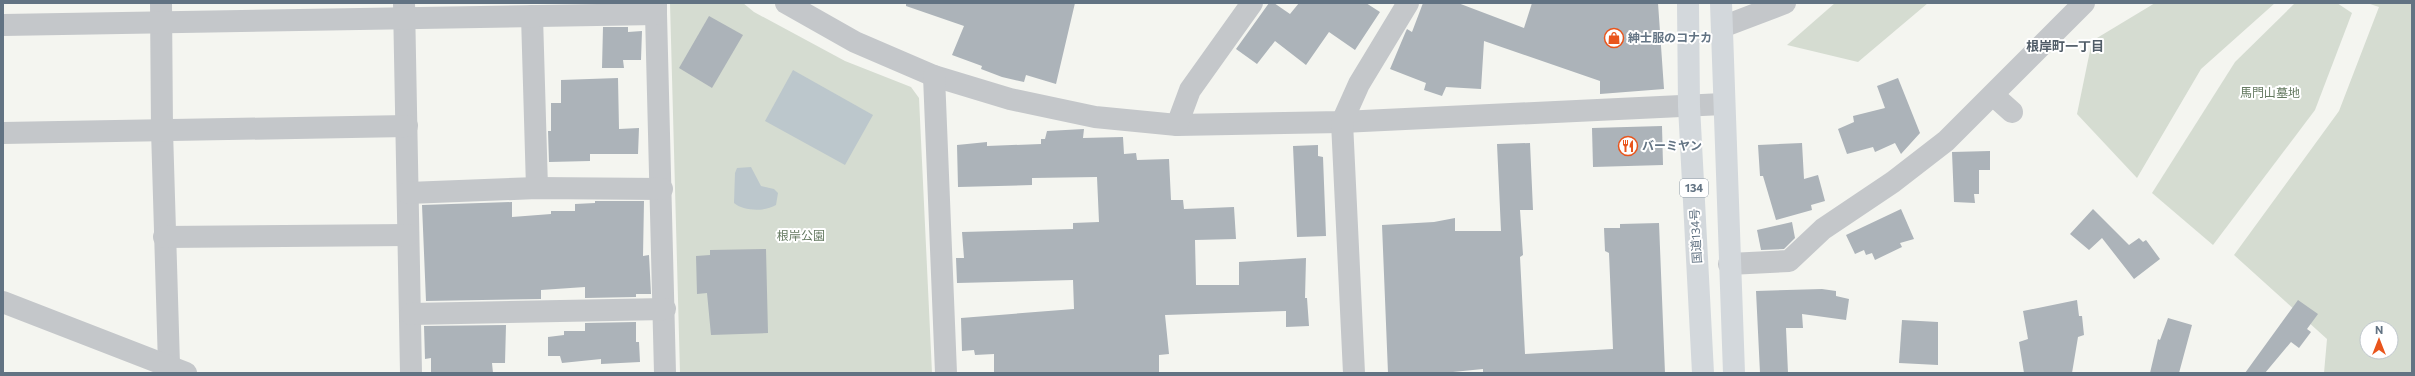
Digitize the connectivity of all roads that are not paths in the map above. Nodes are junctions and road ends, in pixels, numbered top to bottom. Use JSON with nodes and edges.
{"nodes":[{"id":1,"x":786,"y":3,"type":"edge"},
{"id":2,"x":1252,"y":3,"type":"edge"},
{"id":3,"x":1408,"y":3,"type":"edge"},
{"id":4,"x":1688,"y":3,"type":"edge"},
{"id":5,"x":1721,"y":3,"type":"edge"},
{"id":6,"x":1785,"y":3,"type":"edge"},
{"id":7,"x":2084,"y":3,"type":"edge"},
{"id":8,"x":656,"y":8,"type":"edge"},
{"id":9,"x":405,"y":10,"type":"edge"},
{"id":10,"x":161,"y":12,"type":"edge"},
{"id":11,"x":532,"y":16,"type":"junction"},
{"id":12,"x":3,"y":25,"type":"edge"},
{"id":13,"x":1722,"y":27,"type":"junction"},
{"id":14,"x":934,"y":76,"type":"junction"},
{"id":15,"x":1992,"y":95,"type":"junction"},
{"id":16,"x":1723,"y":104,"type":"junction"},
{"id":17,"x":1689,"y":106,"type":"junction"},
{"id":18,"x":2012,"y":112,"type":"dead end"},
{"id":19,"x":1342,"y":122,"type":"junction"},
{"id":20,"x":1177,"y":125,"type":"junction"},
{"id":21,"x":407,"y":126,"type":"junction"},
{"id":22,"x":162,"y":130,"type":"junction"},
{"id":23,"x":3,"y":133,"type":"edge"},
{"id":24,"x":537,"y":188,"type":"junction"},
{"id":25,"x":662,"y":189,"type":"junction"},
{"id":26,"x":408,"y":193,"type":"junction"},
{"id":27,"x":408,"y":235,"type":"junction"},
{"id":28,"x":164,"y":237,"type":"junction"},
{"id":29,"x":1729,"y":264,"type":"junction"},
{"id":30,"x":3,"y":302,"type":"edge"},
{"id":31,"x":665,"y":309,"type":"junction"},
{"id":32,"x":411,"y":314,"type":"junction"},
{"id":33,"x":177,"y":369,"type":"edge"},
{"id":34,"x":411,"y":373,"type":"edge"},
{"id":35,"x":665,"y":373,"type":"edge"},
{"id":36,"x":946,"y":373,"type":"edge"},
{"id":37,"x":1354,"y":373,"type":"edge"},
{"id":38,"x":1703,"y":373,"type":"edge"},
{"id":39,"x":1734,"y":373,"type":"edge"}],
"edges":[{"from":1,"to":14,"type":"street"},
{"from":2,"to":20,"type":"street"},
{"from":3,"to":19,"type":"street"},
{"from":4,"to":17,"type":"highway","name":"国道134号","number":"134"},
{"from":5,"to":13,"type":"highway","number":"134"},
{"from":6,"to":13,"type":"street"},
{"from":7,"to":15,"type":"street"},
{"from":8,"to":11,"type":"street"},
{"from":8,"to":25,"type":"street"},
{"from":9,"to":10,"type":"street"},
{"from":9,"to":11,"type":"street"},
{"from":9,"to":21,"type":"street"},
{"from":10,"to":12,"type":"street"},
{"from":10,"to":22,"type":"street"},
{"from":11,"to":24,"type":"street"},
{"from":13,"to":16,"type":"highway","number":"134"},
{"from":14,"to":20,"type":"street"},
{"from":14,"to":36,"type":"street"},
{"from":15,"to":18,"type":"street"},
{"from":15,"to":29,"type":"street"},
{"from":16,"to":17,"type":"street"},
{"from":16,"to":29,"type":"highway","number":"134"},
{"from":17,"to":19,"type":"street"},
{"from":17,"to":38,"type":"highway","name":"国道134号","number":"134"},
{"from":19,"to":20,"type":"street"},
{"from":19,"to":37,"type":"street"},
{"from":21,"to":22,"type":"street"},
{"from":21,"to":26,"type":"street"},
{"from":22,"to":23,"type":"street"},
{"from":22,"to":28,"type":"street"},
{"from":24,"to":25,"type":"street"},
{"from":24,"to":26,"type":"street"},
{"from":25,"to":31,"type":"street"},
{"from":26,"to":27,"type":"street"},
{"from":27,"to":28,"type":"street"},
{"from":27,"to":32,"type":"street"},
{"from":28,"to":33,"type":"street"},
{"from":29,"to":39,"type":"highway","number":"134"},
{"from":30,"to":33,"type":"street"},
{"from":31,"to":32,"type":"street"},
{"from":31,"to":35,"type":"street"},
{"from":32,"to":34,"type":"street"}]}
